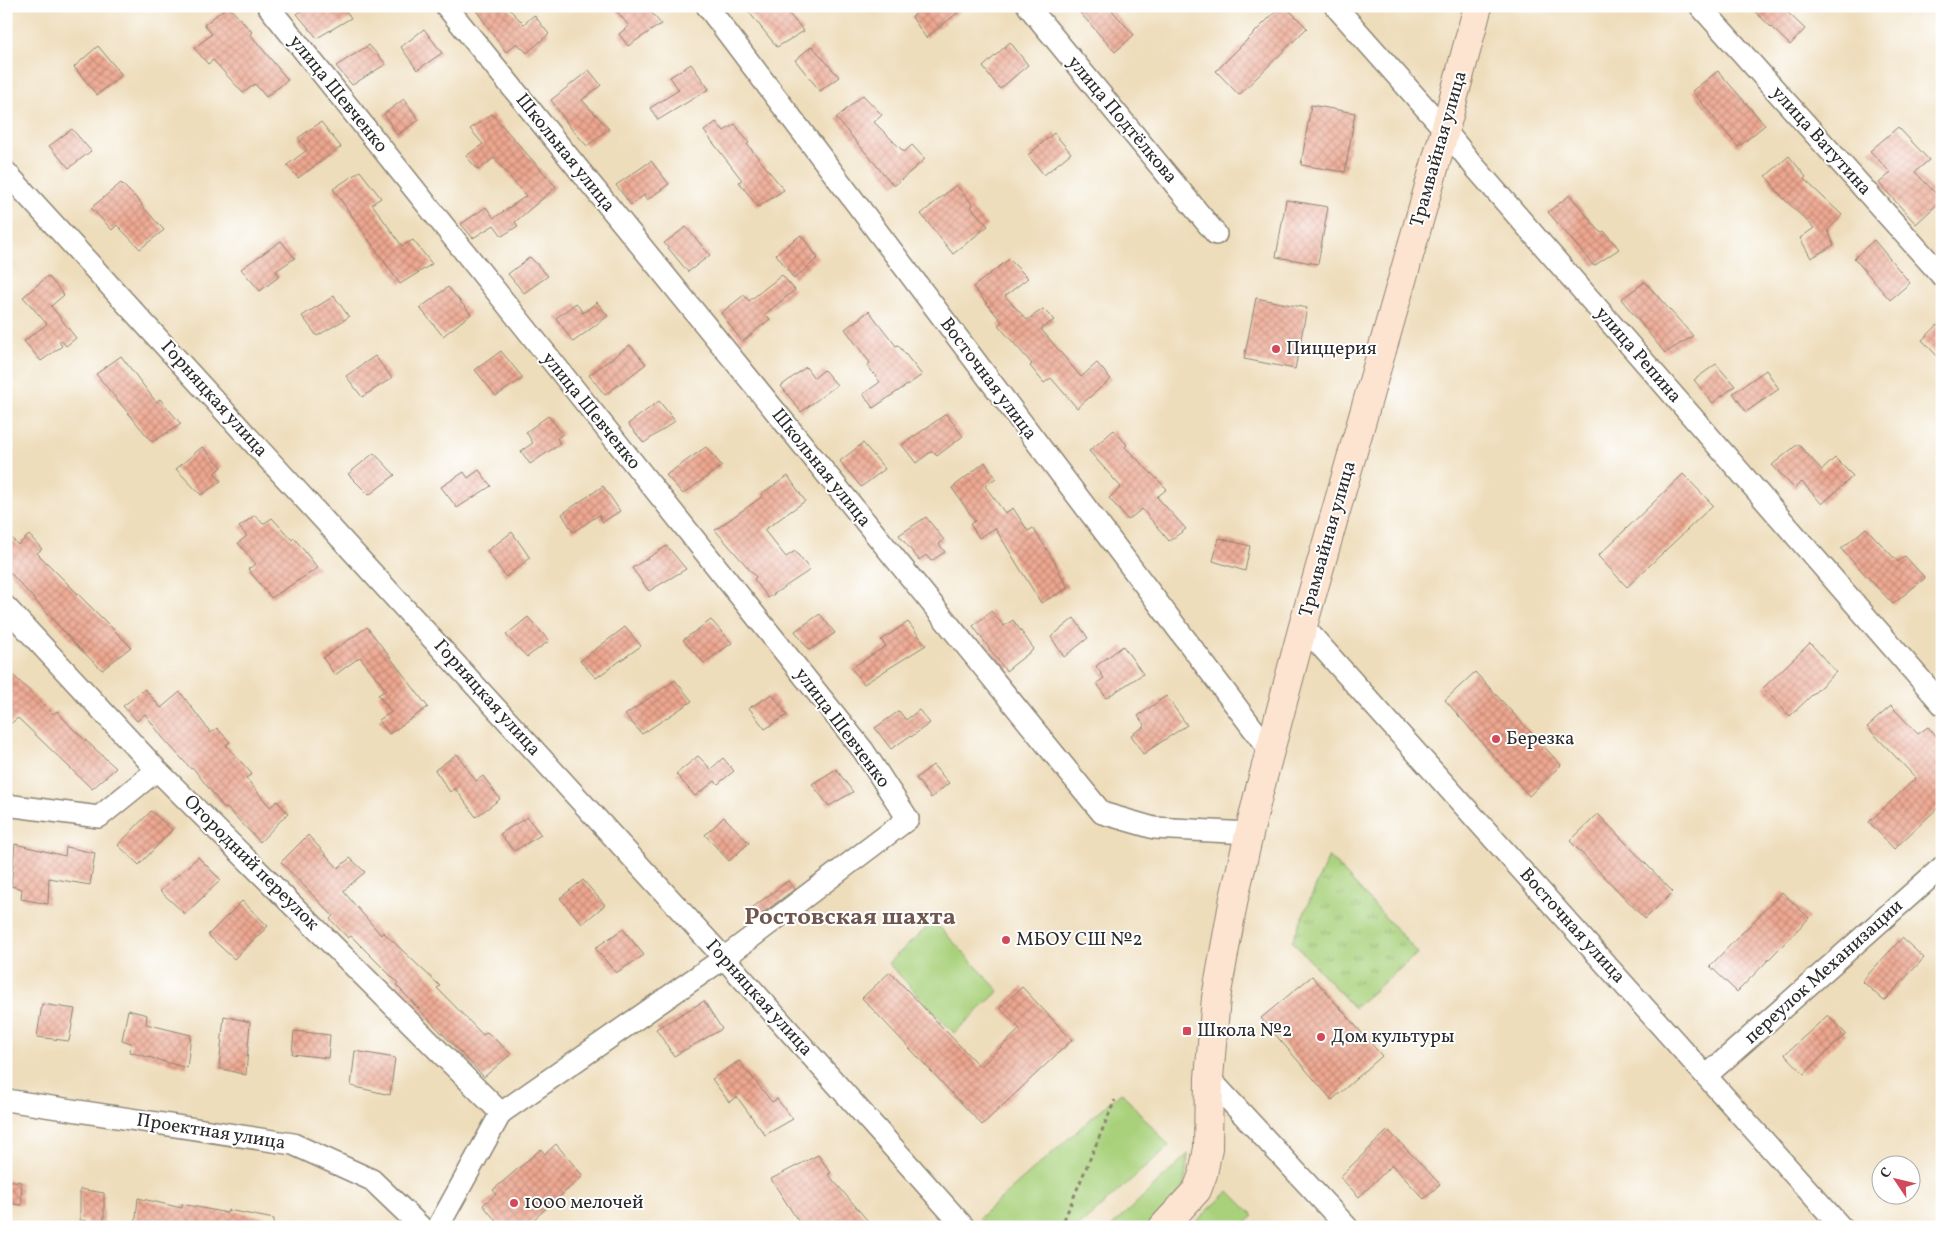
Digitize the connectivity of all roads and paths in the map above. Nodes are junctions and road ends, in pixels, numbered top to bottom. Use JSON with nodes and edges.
{"nodes":[{"id":1,"x":268,"y":6,"type":"edge"},
{"id":2,"x":446,"y":6,"type":"edge"},
{"id":3,"x":707,"y":6,"type":"edge"},
{"id":4,"x":1028,"y":6,"type":"edge"},
{"id":5,"x":1335,"y":6,"type":"edge"},
{"id":6,"x":1478,"y":6,"type":"edge"},
{"id":7,"x":1700,"y":6,"type":"edge"},
{"id":8,"x":1445,"y":130,"type":"junction"},
{"id":9,"x":6,"y":172,"type":"edge"},
{"id":10,"x":1216,"y":234,"type":"dead end"},
{"id":11,"x":1942,"y":276,"type":"edge"},
{"id":12,"x":6,"y":607,"type":"edge"},
{"id":13,"x":1303,"y":626,"type":"junction"},
{"id":14,"x":1942,"y":704,"type":"edge"},
{"id":15,"x":1270,"y":751,"type":"junction"},
{"id":16,"x":158,"y":770,"type":"junction"},
{"id":17,"x":6,"y":805,"type":"edge"},
{"id":18,"x":1249,"y":833,"type":"junction"},
{"id":19,"x":1942,"y":867,"type":"edge"},
{"id":20,"x":724,"y":958,"type":"junction"},
{"id":21,"x":1706,"y":1076,"type":"junction"},
{"id":22,"x":1209,"y":1078,"type":"junction"},
{"id":23,"x":6,"y":1100,"type":"edge"},
{"id":24,"x":1116,"y":1100,"type":"dead end"},
{"id":25,"x":501,"y":1113,"type":"junction"},
{"id":26,"x":421,"y":1227,"type":"edge"},
{"id":27,"x":438,"y":1227,"type":"edge"},
{"id":28,"x":964,"y":1227,"type":"edge"},
{"id":29,"x":1061,"y":1227,"type":"edge"},
{"id":30,"x":1163,"y":1227,"type":"edge"},
{"id":31,"x":1348,"y":1227,"type":"edge"},
{"id":32,"x":1840,"y":1227,"type":"edge"}],
"edges":[{"from":1,"to":20,"type":"street","name":"улица Шевченко"},
{"from":2,"to":18,"type":"street","name":"Школьная улица"},
{"from":3,"to":15,"type":"street","name":"Восточная улица"},
{"from":4,"to":10,"type":"street","name":"улица Подтёлкова"},
{"from":5,"to":8,"type":"street","name":"улица Репина"},
{"from":6,"to":8,"type":"street","name":"Трамвайная улица"},
{"from":7,"to":11,"type":"street","name":"улица Ватутина"},
{"from":8,"to":13,"type":"street","name":"Трамвайная улица"},
{"from":8,"to":14,"type":"street","name":"улица Репина"},
{"from":9,"to":20,"type":"street","name":"Горняцкая улица"},
{"from":12,"to":16,"type":"street","name":"Огородний переулок"},
{"from":13,"to":15,"type":"street","name":"Трамвайная улица"},
{"from":13,"to":21,"type":"street","name":"Восточная улица"},
{"from":15,"to":18,"type":"street","name":"Трамвайная улица"},
{"from":16,"to":17,"type":"street"},
{"from":16,"to":25,"type":"street","name":"Огородний переулок"},
{"from":18,"to":22,"type":"street","name":"Трамвайная улица"},
{"from":19,"to":21,"type":"street","name":"переулок Механизации"},
{"from":20,"to":25,"type":"street"},
{"from":20,"to":28,"type":"street","name":"Горняцкая улица"},
{"from":21,"to":32,"type":"street","name":"Восточная улица"},
{"from":22,"to":30,"type":"street","name":"Трамвайная улица"},
{"from":22,"to":31,"type":"street"},
{"from":23,"to":26,"type":"street","name":"Проектная улица"},
{"from":24,"to":29,"type":"path"},
{"from":25,"to":27,"type":"street"}]}
